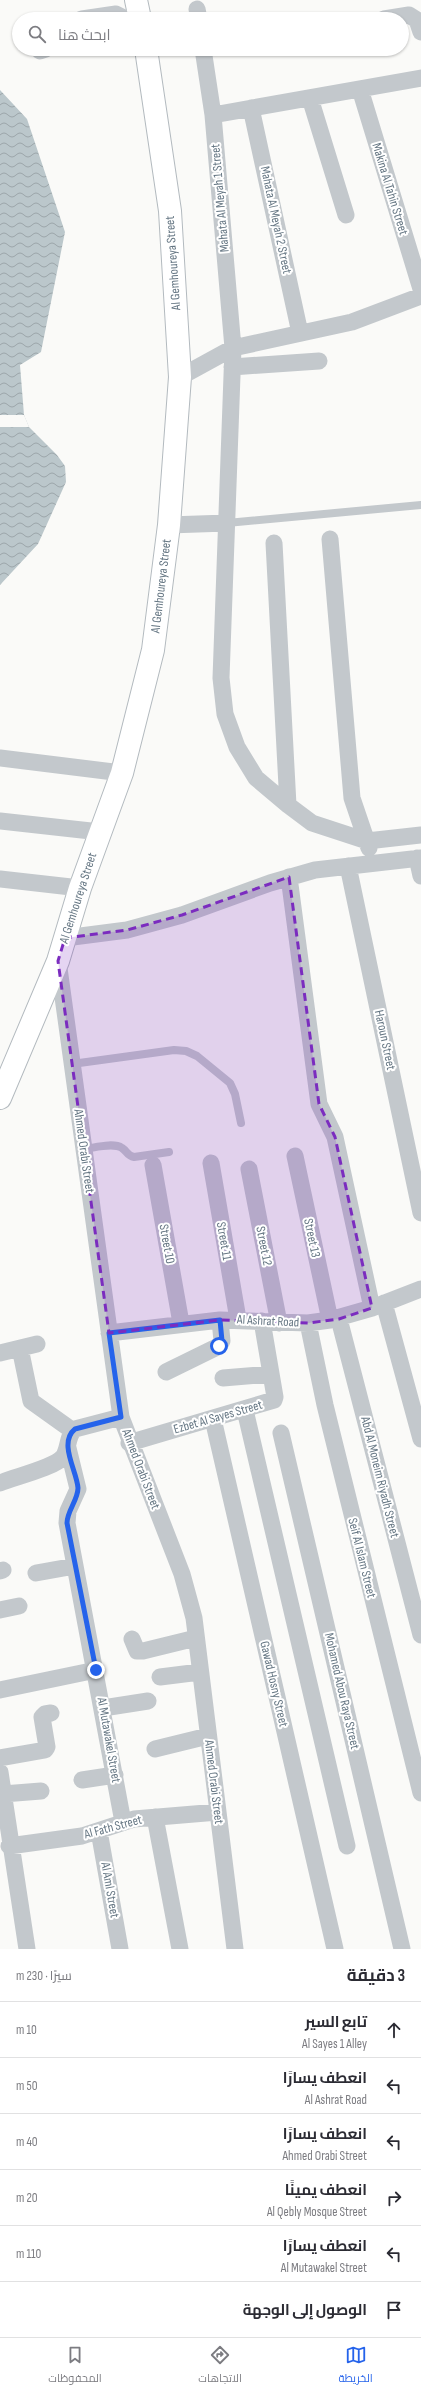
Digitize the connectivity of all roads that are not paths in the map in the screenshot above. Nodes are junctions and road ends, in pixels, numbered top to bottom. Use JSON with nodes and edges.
{"nodes":[{"id":1,"x":136,"y":0,"type":"edge"},
{"id":2,"x":139,"y":12,"type":"edge"},
{"id":3,"x":409,"y":15,"type":"edge"},
{"id":4,"x":421,"y":32,"type":"edge"},
{"id":5,"x":147,"y":56,"type":"edge"},
{"id":6,"x":204,"y":56,"type":"edge"},
{"id":7,"x":421,"y":78,"type":"edge"},
{"id":8,"x":360,"y":89,"type":"junction"},
{"id":9,"x":310,"y":98,"type":"junction"},
{"id":10,"x":251,"y":108,"type":"junction"},
{"id":11,"x":213,"y":115,"type":"junction"},
{"id":12,"x":346,"y":216,"type":"dead end"},
{"id":13,"x":421,"y":289,"type":"edge"},
{"id":14,"x":421,"y":296,"type":"edge"},
{"id":15,"x":300,"y":333,"type":"junction"},
{"id":16,"x":233,"y":348,"type":"junction"},
{"id":17,"x":319,"y":361,"type":"dead end"},
{"id":18,"x":232,"y":368,"type":"junction"},
{"id":19,"x":180,"y":377,"type":"junction"},
{"id":20,"x":421,"y":505,"type":"edge"},
{"id":21,"x":227,"y":523,"type":"junction"},
{"id":22,"x":169,"y":525,"type":"junction"},
{"id":23,"x":330,"y":539,"type":"dead end"},
{"id":24,"x":274,"y":543,"type":"dead end"},
{"id":25,"x":0,"y":758,"type":"edge"},
{"id":26,"x":122,"y":773,"type":"junction"},
{"id":27,"x":288,"y":805,"type":"junction"},
{"id":28,"x":0,"y":821,"type":"edge"},
{"id":29,"x":100,"y":832,"type":"junction"},
{"id":30,"x":421,"y":835,"type":"edge"},
{"id":31,"x":367,"y":841,"type":"junction"},
{"id":32,"x":419,"y":858,"type":"edge"},
{"id":33,"x":372,"y":864,"type":"junction"},
{"id":34,"x":348,"y":866,"type":"junction"},
{"id":35,"x":421,"y":876,"type":"edge"},
{"id":36,"x":290,"y":877,"type":"junction"},
{"id":37,"x":0,"y":879,"type":"edge"},
{"id":38,"x":80,"y":888,"type":"junction"},
{"id":39,"x":65,"y":938,"type":"junction"},
{"id":40,"x":58,"y":961,"type":"junction"},
{"id":41,"x":72,"y":1064,"type":"junction"},
{"id":42,"x":0,"y":1098,"type":"edge"},
{"id":43,"x":241,"y":1123,"type":"dead end"},
{"id":44,"x":84,"y":1149,"type":"junction"},
{"id":45,"x":169,"y":1152,"type":"dead end"},
{"id":46,"x":295,"y":1156,"type":"dead end"},
{"id":47,"x":211,"y":1163,"type":"dead end"},
{"id":48,"x":153,"y":1165,"type":"dead end"},
{"id":49,"x":249,"y":1169,"type":"dead end"},
{"id":50,"x":421,"y":1213,"type":"edge"},
{"id":51,"x":421,"y":1289,"type":"edge"},
{"id":52,"x":378,"y":1306,"type":"junction"},
{"id":53,"x":238,"y":1319,"type":"junction"},
{"id":54,"x":220,"y":1320,"type":"junction"},
{"id":55,"x":262,"y":1320,"type":"junction"},
{"id":56,"x":334,"y":1320,"type":"junction"},
{"id":57,"x":181,"y":1323,"type":"junction"},
{"id":58,"x":279,"y":1323,"type":"junction"},
{"id":59,"x":308,"y":1323,"type":"junction"},
{"id":60,"x":109,"y":1333,"type":"junction"},
{"id":61,"x":37,"y":1344,"type":"dead end"},
{"id":62,"x":20,"y":1348,"type":"junction"},
{"id":63,"x":0,"y":1353,"type":"edge"},
{"id":64,"x":166,"y":1372,"type":"dead end"},
{"id":65,"x":271,"y":1374,"type":"junction"},
{"id":66,"x":223,"y":1378,"type":"dead end"},
{"id":67,"x":245,"y":1410,"type":"junction"},
{"id":68,"x":121,"y":1417,"type":"junction"},
{"id":69,"x":213,"y":1419,"type":"junction"},
{"id":70,"x":73,"y":1431,"type":"junction"},
{"id":71,"x":281,"y":1433,"type":"dead end"},
{"id":72,"x":421,"y":1439,"type":"edge"},
{"id":73,"x":130,"y":1443,"type":"junction"},
{"id":74,"x":68,"y":1448,"type":"junction"},
{"id":75,"x":0,"y":1483,"type":"edge"},
{"id":76,"x":75,"y":1566,"type":"junction"},
{"id":77,"x":36,"y":1573,"type":"dead end"},
{"id":78,"x":19,"y":1606,"type":"dead end"},
{"id":79,"x":0,"y":1610,"type":"edge"},
{"id":80,"x":421,"y":1635,"type":"edge"},
{"id":81,"x":196,"y":1638,"type":"junction"},
{"id":82,"x":132,"y":1639,"type":"dead end"},
{"id":83,"x":96,"y":1670,"type":"junction"},
{"id":84,"x":200,"y":1672,"type":"junction"},
{"id":85,"x":160,"y":1677,"type":"dead end"},
{"id":86,"x":0,"y":1690,"type":"edge"},
{"id":87,"x":148,"y":1701,"type":"dead end"},
{"id":88,"x":103,"y":1708,"type":"junction"},
{"id":89,"x":52,"y":1713,"type":"dead end"},
{"id":90,"x":208,"y":1736,"type":"junction"},
{"id":91,"x":155,"y":1749,"type":"dead end"},
{"id":92,"x":0,"y":1758,"type":"edge"},
{"id":93,"x":0,"y":1772,"type":"edge"},
{"id":94,"x":115,"y":1775,"type":"junction"},
{"id":95,"x":82,"y":1780,"type":"dead end"},
{"id":96,"x":41,"y":1791,"type":"dead end"},
{"id":97,"x":421,"y":1793,"type":"edge"},
{"id":98,"x":2,"y":1797,"type":"edge"},
{"id":99,"x":218,"y":1812,"type":"junction"},
{"id":100,"x":155,"y":1817,"type":"junction"},
{"id":101,"x":124,"y":1822,"type":"junction"},
{"id":102,"x":99,"y":1831,"type":"junction"},
{"id":103,"x":10,"y":1846,"type":"junction"},
{"id":104,"x":346,"y":1846,"type":"dead end"},
{"id":105,"x":27,"y":1949,"type":"edge"},
{"id":106,"x":120,"y":1949,"type":"edge"},
{"id":107,"x":180,"y":1949,"type":"edge"},
{"id":108,"x":235,"y":1949,"type":"edge"},
{"id":109,"x":335,"y":1949,"type":"edge"},
{"id":110,"x":402,"y":1949,"type":"edge"}],
"edges":[{"from":1,"to":2,"type":"street"},
{"from":3,"to":4,"type":"street"},
{"from":5,"to":19,"type":"street","name":"Al Gemhoureya Street"},
{"from":6,"to":11,"type":"street","name":"Mahata Al Meyah 1 Street"},
{"from":7,"to":8,"type":"street"},
{"from":8,"to":9,"type":"street"},
{"from":8,"to":13,"type":"street","name":"Makina Al Tahin Street"},
{"from":9,"to":10,"type":"street"},
{"from":9,"to":12,"type":"street"},
{"from":10,"to":11,"type":"street"},
{"from":10,"to":15,"type":"street","name":"Mahata Al Meyah 2 Street"},
{"from":11,"to":16,"type":"street","name":"Mahata Al Meyah 1 Street"},
{"from":14,"to":15,"type":"street"},
{"from":15,"to":16,"type":"street"},
{"from":16,"to":18,"type":"street","name":"Mahata Al Meyah 1 Street"},
{"from":16,"to":19,"type":"street"},
{"from":17,"to":18,"type":"street"},
{"from":18,"to":21,"type":"street","name":"Mahata Al Meyah 1 Street"},
{"from":19,"to":22,"type":"street","name":"Al Gemhoureya Street"},
{"from":20,"to":21,"type":"lane"},
{"from":21,"to":22,"type":"street"},
{"from":21,"to":27,"type":"street","name":"Mahata Al Meyah 1 Street"},
{"from":22,"to":26,"type":"street","name":"Al Gemhoureya Street"},
{"from":23,"to":31,"type":"street"},
{"from":24,"to":27,"type":"street"},
{"from":25,"to":26,"type":"street"},
{"from":26,"to":29,"type":"street","name":"Al Gemhoureya Street"},
{"from":27,"to":31,"type":"street","name":"Mahata Al Meyah 1 Street"},
{"from":28,"to":29,"type":"street"},
{"from":29,"to":38,"type":"street","name":"Al Gemhoureya Street"},
{"from":30,"to":31,"type":"street"},
{"from":31,"to":33,"type":"street"},
{"from":32,"to":33,"type":"street"},
{"from":32,"to":35,"type":"street"},
{"from":33,"to":34,"type":"street"},
{"from":34,"to":36,"type":"street"},
{"from":34,"to":50,"type":"street","name":"Haroun Street"},
{"from":36,"to":39,"type":"street"},
{"from":36,"to":52,"type":"street"},
{"from":37,"to":38,"type":"street"},
{"from":38,"to":39,"type":"street","name":"Al Gemhoureya Street"},
{"from":39,"to":40,"type":"street","name":"Al Gemhoureya Street"},
{"from":40,"to":41,"type":"street","name":"Ahmed Orabi Street"},
{"from":40,"to":42,"type":"street","name":"Al Gemhoureya Street"},
{"from":41,"to":43,"type":"lane"},
{"from":41,"to":44,"type":"street","name":"Ahmed Orabi Street"},
{"from":44,"to":45,"type":"lane"},
{"from":44,"to":60,"type":"street","name":"Ahmed Orabi Street"},
{"from":46,"to":56,"type":"street","name":"Street 13"},
{"from":47,"to":53,"type":"street","name":"Street 11"},
{"from":48,"to":57,"type":"street","name":"Street 10"},
{"from":49,"to":58,"type":"street","name":"Street 12"},
{"from":51,"to":52,"type":"street","name":"Al Ashrat Road"},
{"from":52,"to":56,"type":"street","name":"Al Ashrat Road"},
{"from":52,"to":72,"type":"street"},
{"from":53,"to":54,"type":"street","name":"Al Ashrat Road"},
{"from":53,"to":55,"type":"street","name":"Al Ashrat Road"},
{"from":54,"to":57,"type":"street","name":"Al Ashrat Road"},
{"from":54,"to":64,"type":"street"},
{"from":55,"to":58,"type":"street","name":"Al Ashrat Road"},
{"from":55,"to":65,"type":"street","name":"Ezbet Al Sayes Street"},
{"from":56,"to":59,"type":"street","name":"Al Ashrat Road"},
{"from":56,"to":80,"type":"street","name":"Abd Al Moneim Riyadh Street"},
{"from":57,"to":60,"type":"street","name":"Al Ashrat Road"},
{"from":58,"to":59,"type":"street","name":"Al Ashrat Road"},
{"from":59,"to":97,"type":"street","name":"Seif Al Islam Street"},
{"from":60,"to":68,"type":"street","name":"Ahmed Orabi Street"},
{"from":61,"to":62,"type":"street"},
{"from":62,"to":63,"type":"street"},
{"from":62,"to":70,"type":"street"},
{"from":65,"to":66,"type":"street"},
{"from":65,"to":67,"type":"street","name":"Ezbet Al Sayes Street"},
{"from":67,"to":69,"type":"street","name":"Ezbet Al Sayes Street"},
{"from":67,"to":104,"type":"street"},
{"from":68,"to":70,"type":"street"},
{"from":68,"to":73,"type":"street","name":"Ahmed Orabi Street"},
{"from":69,"to":73,"type":"street","name":"Ezbet Al Sayes Street"},
{"from":69,"to":109,"type":"street","name":"Gawad Hosny Street"},
{"from":70,"to":74,"type":"street"},
{"from":71,"to":110,"type":"street","name":"Mohamed Abou Raya Street"},
{"from":73,"to":81,"type":"street","name":"Ahmed Orabi Street"},
{"from":74,"to":75,"type":"street"},
{"from":74,"to":76,"type":"street","name":"Al Mutawakel Street"},
{"from":76,"to":77,"type":"street"},
{"from":76,"to":83,"type":"street","name":"Al Mutawakel Street"},
{"from":78,"to":79,"type":"street"},
{"from":81,"to":82,"type":"street"},
{"from":81,"to":84,"type":"street","name":"Ahmed Orabi Street"},
{"from":83,"to":86,"type":"street"},
{"from":83,"to":88,"type":"street","name":"Al Mutawakel Street"},
{"from":84,"to":85,"type":"street"},
{"from":84,"to":90,"type":"street","name":"Ahmed Orabi Street"},
{"from":87,"to":88,"type":"street"},
{"from":88,"to":94,"type":"street","name":"Al Mutawakel Street"},
{"from":89,"to":92,"type":"street"},
{"from":90,"to":91,"type":"street"},
{"from":90,"to":99,"type":"street","name":"Ahmed Orabi Street"},
{"from":93,"to":98,"type":"street"},
{"from":94,"to":95,"type":"street"},
{"from":94,"to":101,"type":"street","name":"Al Mutawakel Street"},
{"from":96,"to":98,"type":"street"},
{"from":98,"to":103,"type":"street"},
{"from":99,"to":100,"type":"street","name":"Al Fath Street"},
{"from":99,"to":108,"type":"street","name":"Ahmed Orabi Street"},
{"from":100,"to":101,"type":"street","name":"Al Fath Street"},
{"from":100,"to":107,"type":"street"},
{"from":101,"to":102,"type":"street","name":"Al Fath Street"},
{"from":102,"to":103,"type":"street","name":"Al Fath Street"},
{"from":102,"to":106,"type":"street","name":"Al Aml Street"},
{"from":103,"to":105,"type":"street"}]}
